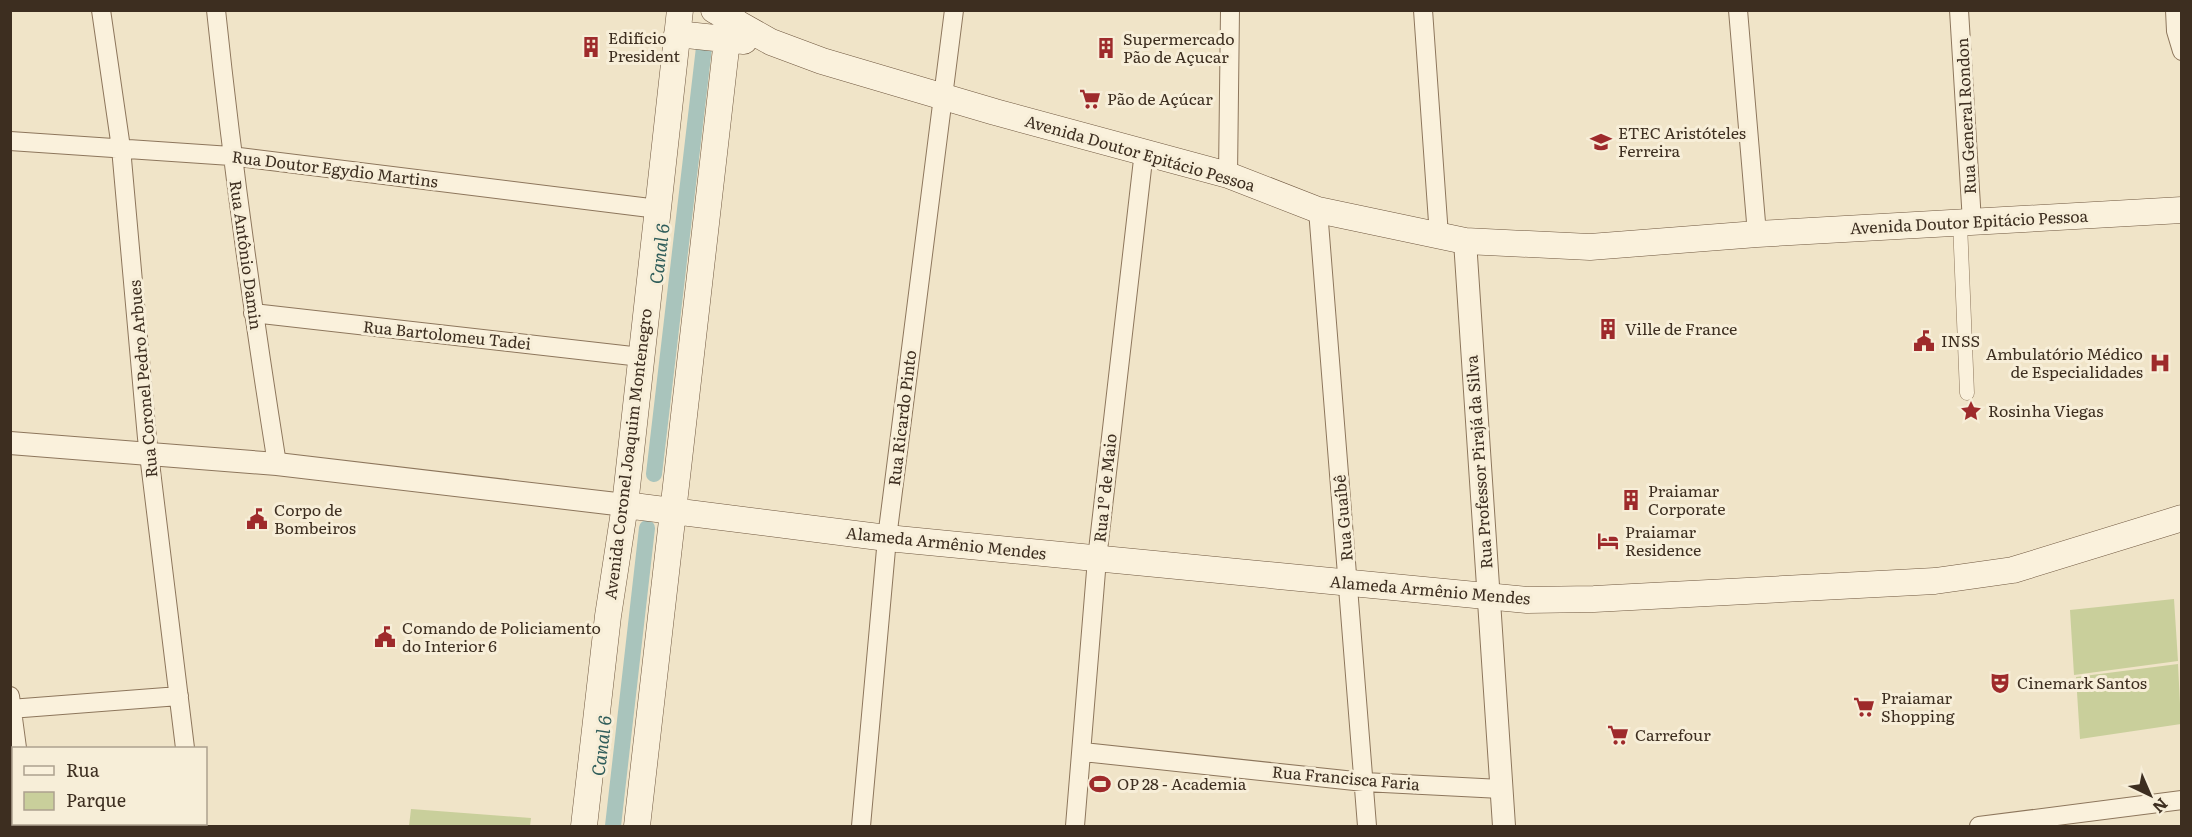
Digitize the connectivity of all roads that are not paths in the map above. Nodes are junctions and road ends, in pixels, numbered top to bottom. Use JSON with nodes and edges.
{"nodes":[{"id":1,"x":101,"y":10,"type":"edge"},
{"id":2,"x":216,"y":10,"type":"edge"},
{"id":3,"x":954,"y":10,"type":"edge"},
{"id":4,"x":1230,"y":10,"type":"edge"},
{"id":5,"x":1423,"y":10,"type":"edge"},
{"id":6,"x":1738,"y":10,"type":"edge"},
{"id":7,"x":1959,"y":10,"type":"edge"},
{"id":8,"x":2175,"y":10,"type":"edge"},
{"id":9,"x":726,"y":20,"type":"edge"},
{"id":10,"x":677,"y":21,"type":"edge"},
{"id":11,"x":2181,"y":51,"type":"edge"},
{"id":12,"x":943,"y":97,"type":"junction"},
{"id":13,"x":10,"y":141,"type":"edge"},
{"id":14,"x":122,"y":148,"type":"junction"},
{"id":15,"x":1144,"y":151,"type":"junction"},
{"id":16,"x":231,"y":156,"type":"junction"},
{"id":17,"x":1228,"y":174,"type":"junction"},
{"id":18,"x":658,"y":209,"type":"junction"},
{"id":19,"x":1318,"y":210,"type":"junction"},
{"id":20,"x":2181,"y":210,"type":"edge"},
{"id":21,"x":1966,"y":222,"type":"junction"},
{"id":22,"x":1757,"y":234,"type":"junction"},
{"id":23,"x":1439,"y":236,"type":"junction"},
{"id":24,"x":1465,"y":241,"type":"junction"},
{"id":25,"x":253,"y":313,"type":"junction"},
{"id":26,"x":641,"y":357,"type":"junction"},
{"id":27,"x":1967,"y":393,"type":"dead end"},
{"id":28,"x":10,"y":443,"type":"edge"},
{"id":29,"x":149,"y":452,"type":"junction"},
{"id":30,"x":278,"y":464,"type":"junction"},
{"id":31,"x":647,"y":508,"type":"junction"},
{"id":32,"x":2181,"y":518,"type":"edge"},
{"id":33,"x":887,"y":538,"type":"junction"},
{"id":34,"x":1097,"y":559,"type":"junction"},
{"id":35,"x":1348,"y":582,"type":"junction"},
{"id":36,"x":1487,"y":597,"type":"junction"},
{"id":37,"x":179,"y":696,"type":"junction"},
{"id":38,"x":11,"y":705,"type":"edge"},
{"id":39,"x":18,"y":747,"type":"edge"},
{"id":40,"x":185,"y":747,"type":"edge"},
{"id":41,"x":1083,"y":752,"type":"junction"},
{"id":42,"x":1364,"y":782,"type":"junction"},
{"id":43,"x":1501,"y":789,"type":"junction"},
{"id":44,"x":2181,"y":800,"type":"edge"},
{"id":45,"x":584,"y":826,"type":"edge"},
{"id":46,"x":637,"y":826,"type":"edge"},
{"id":47,"x":861,"y":826,"type":"edge"},
{"id":48,"x":1075,"y":826,"type":"edge"},
{"id":49,"x":1367,"y":826,"type":"edge"},
{"id":50,"x":1504,"y":826,"type":"edge"},
{"id":51,"x":1979,"y":826,"type":"edge"}],
"edges":[{"from":1,"to":14,"type":"street","name":"Rua Coronel Pedro Arbues"},
{"from":2,"to":16,"type":"street","name":"Rua Antônio Damin"},
{"from":3,"to":12,"type":"street","name":"Rua Ricardo Pinto"},
{"from":4,"to":17,"type":"street"},
{"from":5,"to":23,"type":"street"},
{"from":6,"to":22,"type":"street"},
{"from":7,"to":21,"type":"street","name":"Rua General Rondon"},
{"from":8,"to":11,"type":"street"},
{"from":9,"to":10,"type":"main road"},
{"from":9,"to":12,"type":"main road","name":"Avenida Doutor Epitácio Pessoa"},
{"from":9,"to":31,"type":"main road","name":"Avenida Coronel Joaquim Montenegro"},
{"from":10,"to":18,"type":"main road","name":"Avenida Coronel Joaquim Montenegro"},
{"from":12,"to":15,"type":"main road","name":"Avenida Doutor Epitácio Pessoa"},
{"from":12,"to":33,"type":"street","name":"Rua Ricardo Pinto"},
{"from":13,"to":14,"type":"street","name":"Rua Doutor Egydio Martins"},
{"from":14,"to":16,"type":"street","name":"Rua Doutor Egydio Martins"},
{"from":14,"to":29,"type":"street","name":"Rua Coronel Pedro Arbues"},
{"from":15,"to":17,"type":"main road","name":"Avenida Doutor Epitácio Pessoa"},
{"from":15,"to":34,"type":"street","name":"Rua 1º de Maio"},
{"from":16,"to":18,"type":"street","name":"Rua Doutor Egydio Martins"},
{"from":16,"to":25,"type":"street","name":"Rua Antônio Damin"},
{"from":17,"to":19,"type":"main road","name":"Avenida Doutor Epitácio Pessoa"},
{"from":18,"to":26,"type":"main road","name":"Avenida Coronel Joaquim Montenegro"},
{"from":19,"to":23,"type":"main road","name":"Avenida Doutor Epitácio Pessoa"},
{"from":19,"to":35,"type":"street","name":"Rua Guaíbê"},
{"from":20,"to":21,"type":"main road","name":"Avenida Doutor Epitácio Pessoa"},
{"from":21,"to":22,"type":"main road","name":"Avenida Doutor Epitácio Pessoa"},
{"from":21,"to":27,"type":"street"},
{"from":22,"to":24,"type":"main road","name":"Avenida Doutor Epitácio Pessoa"},
{"from":23,"to":24,"type":"main road","name":"Avenida Doutor Epitácio Pessoa"},
{"from":24,"to":36,"type":"street","name":"Rua Professor Pirajá da Silva"},
{"from":25,"to":26,"type":"street","name":"Rua Bartolomeu Tadei"},
{"from":25,"to":30,"type":"street","name":"Rua Antônio Damin"},
{"from":26,"to":31,"type":"main road","name":"Avenida Coronel Joaquim Montenegro"},
{"from":28,"to":29,"type":"street"},
{"from":29,"to":30,"type":"street"},
{"from":29,"to":37,"type":"street","name":"Rua Coronel Pedro Arbues"},
{"from":30,"to":31,"type":"street"},
{"from":31,"to":33,"type":"main road","name":"Alameda Armênio Mendes"},
{"from":31,"to":45,"type":"main road","name":"Avenida Coronel Joaquim Montenegro"},
{"from":31,"to":46,"type":"main road","name":"Avenida Coronel Joaquim Montenegro"},
{"from":32,"to":36,"type":"main road","name":"Alameda Armênio Mendes"},
{"from":33,"to":34,"type":"main road","name":"Alameda Armênio Mendes"},
{"from":33,"to":47,"type":"street","name":"Rua Ricardo Pinto"},
{"from":34,"to":35,"type":"main road","name":"Alameda Armênio Mendes"},
{"from":34,"to":41,"type":"street","name":"Rua 1º de Maio"},
{"from":35,"to":36,"type":"main road","name":"Alameda Armênio Mendes"},
{"from":35,"to":42,"type":"street","name":"Rua Guaíbê"},
{"from":36,"to":43,"type":"street","name":"Rua Professor Pirajá da Silva"},
{"from":37,"to":38,"type":"street"},
{"from":37,"to":40,"type":"street","name":"Rua Coronel Pedro Arbues"},
{"from":38,"to":39,"type":"street"},
{"from":41,"to":42,"type":"street","name":"Rua Francisca Faria"},
{"from":41,"to":48,"type":"street","name":"Rua 1º de Maio"},
{"from":42,"to":43,"type":"street","name":"Rua Francisca Faria"},
{"from":42,"to":49,"type":"street","name":"Rua Guaíbê"},
{"from":43,"to":50,"type":"street","name":"Rua Professor Pirajá da Silva"},
{"from":44,"to":51,"type":"street"}]}
